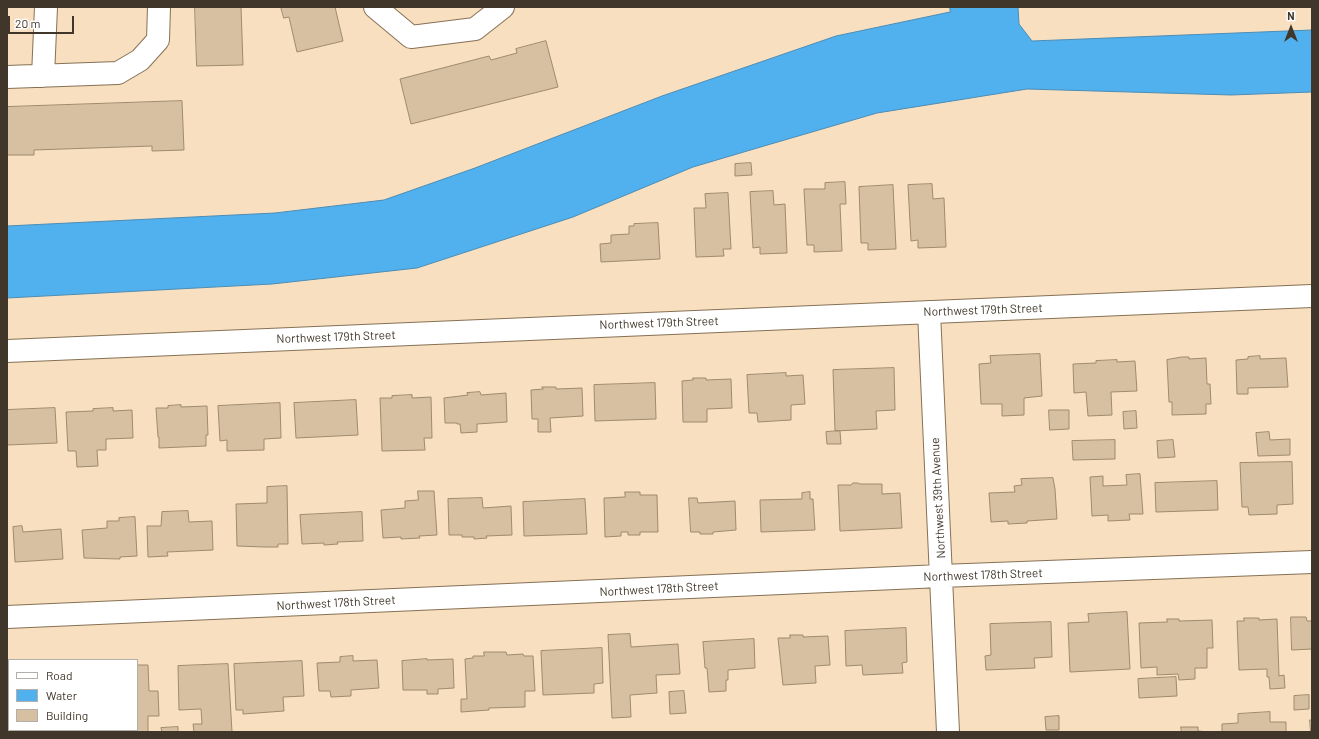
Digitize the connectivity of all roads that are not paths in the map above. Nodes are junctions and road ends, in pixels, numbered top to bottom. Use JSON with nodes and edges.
{"nodes":[{"id":1,"x":46,"y":7,"type":"edge"},
{"id":2,"x":159,"y":7,"type":"edge"},
{"id":3,"x":375,"y":7,"type":"edge"},
{"id":4,"x":504,"y":7,"type":"edge"},
{"id":5,"x":43,"y":76,"type":"junction"},
{"id":6,"x":7,"y":77,"type":"edge"},
{"id":7,"x":1312,"y":296,"type":"edge"},
{"id":8,"x":929,"y":312,"type":"junction"},
{"id":9,"x":7,"y":351,"type":"edge"},
{"id":10,"x":1312,"y":562,"type":"edge"},
{"id":11,"x":941,"y":576,"type":"junction"},
{"id":12,"x":7,"y":617,"type":"edge"},
{"id":13,"x":948,"y":732,"type":"edge"}],
"edges":[{"from":1,"to":5,"type":"street"},
{"from":2,"to":5,"type":"street"},
{"from":3,"to":4,"type":"street"},
{"from":5,"to":6,"type":"street"},
{"from":7,"to":8,"type":"street","name":"Northwest 179th Street"},
{"from":8,"to":9,"type":"street","name":"Northwest 179th Street"},
{"from":8,"to":11,"type":"street","name":"Northwest 39th Avenue"},
{"from":10,"to":11,"type":"street","name":"Northwest 178th Street"},
{"from":11,"to":12,"type":"street","name":"Northwest 178th Street"},
{"from":11,"to":13,"type":"street","name":"Northwest 39th Avenue"}]}
